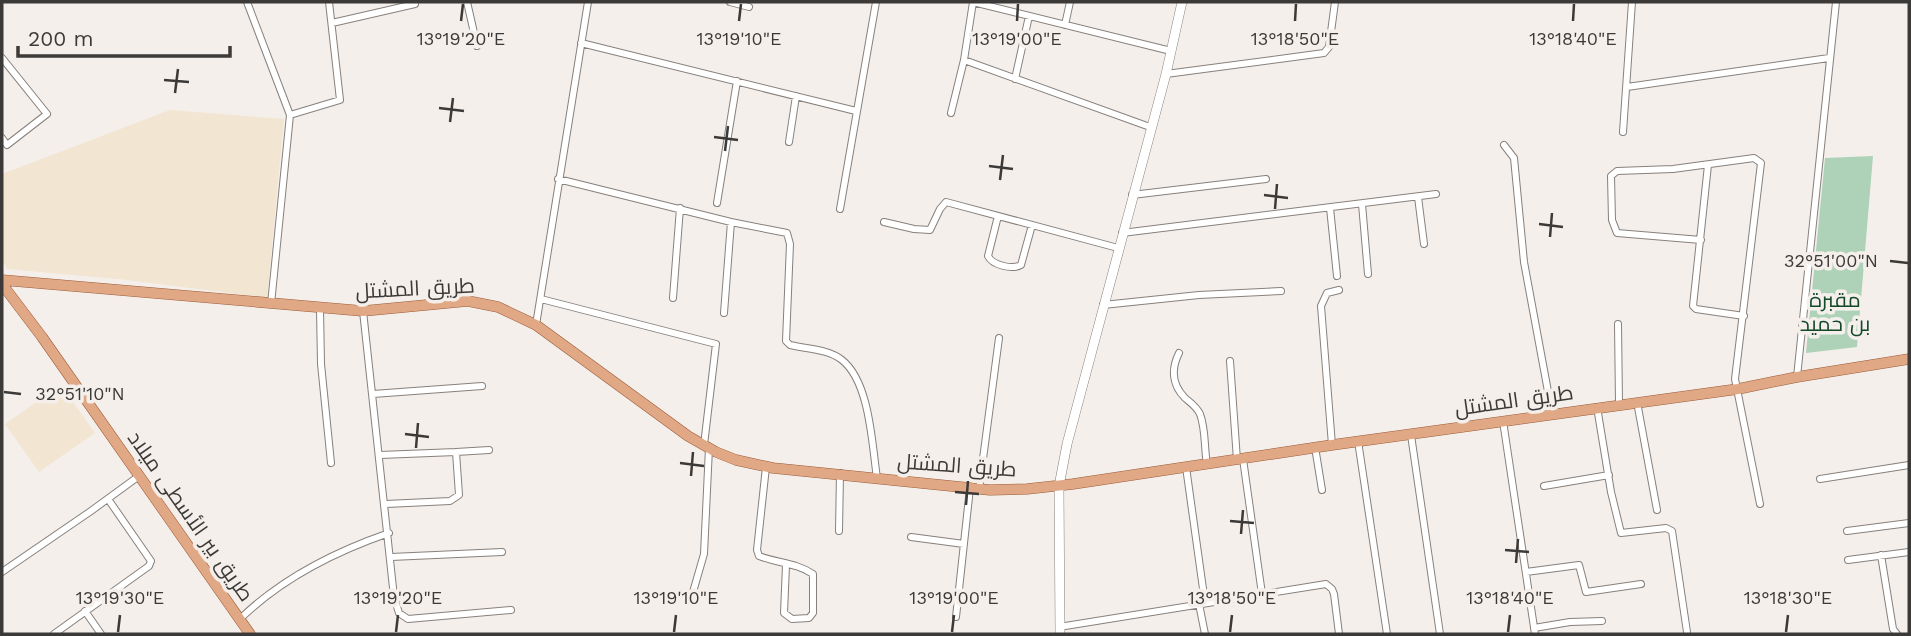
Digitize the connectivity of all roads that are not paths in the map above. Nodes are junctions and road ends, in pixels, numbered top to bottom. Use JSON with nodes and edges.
{"nodes":[{"id":1,"x":247,"y":2,"type":"edge"},
{"id":2,"x":329,"y":2,"type":"edge"},
{"id":3,"x":467,"y":2,"type":"edge"},
{"id":4,"x":589,"y":2,"type":"edge"},
{"id":5,"x":730,"y":2,"type":"edge"},
{"id":6,"x":876,"y":2,"type":"edge"},
{"id":7,"x":973,"y":2,"type":"edge"},
{"id":8,"x":1070,"y":2,"type":"edge"},
{"id":9,"x":1182,"y":2,"type":"edge"},
{"id":10,"x":1335,"y":2,"type":"edge"},
{"id":11,"x":1632,"y":2,"type":"edge"},
{"id":12,"x":1836,"y":2,"type":"edge"},
{"id":13,"x":415,"y":4,"type":"dead end"},
{"id":14,"x":750,"y":7,"type":"dead end"},
{"id":15,"x":1029,"y":16,"type":"junction"},
{"id":16,"x":332,"y":23,"type":"junction"},
{"id":17,"x":1065,"y":25,"type":"junction"},
{"id":18,"x":581,"y":43,"type":"junction"},
{"id":19,"x":477,"y":46,"type":"dead end"},
{"id":20,"x":1171,"y":51,"type":"junction"},
{"id":21,"x":2,"y":58,"type":"edge"},
{"id":22,"x":1829,"y":58,"type":"junction"},
{"id":23,"x":964,"y":60,"type":"junction"},
{"id":24,"x":1166,"y":74,"type":"junction"},
{"id":25,"x":1016,"y":79,"type":"junction"},
{"id":26,"x":737,"y":81,"type":"junction"},
{"id":27,"x":1627,"y":87,"type":"junction"},
{"id":28,"x":796,"y":96,"type":"junction"},
{"id":29,"x":856,"y":111,"type":"junction"},
{"id":30,"x":951,"y":113,"type":"dead end"},
{"id":31,"x":290,"y":115,"type":"junction"},
{"id":32,"x":1150,"y":127,"type":"junction"},
{"id":33,"x":1623,"y":132,"type":"dead end"},
{"id":34,"x":2,"y":138,"type":"edge"},
{"id":35,"x":789,"y":142,"type":"dead end"},
{"id":36,"x":1504,"y":145,"type":"dead end"},
{"id":37,"x":1708,"y":165,"type":"junction"},
{"id":38,"x":558,"y":179,"type":"junction"},
{"id":39,"x":1266,"y":179,"type":"dead end"},
{"id":40,"x":1436,"y":194,"type":"dead end"},
{"id":41,"x":1132,"y":195,"type":"junction"},
{"id":42,"x":1418,"y":197,"type":"junction"},
{"id":43,"x":717,"y":203,"type":"dead end"},
{"id":44,"x":1362,"y":204,"type":"junction"},
{"id":45,"x":680,"y":208,"type":"junction"},
{"id":46,"x":1331,"y":208,"type":"junction"},
{"id":47,"x":840,"y":209,"type":"dead end"},
{"id":48,"x":999,"y":216,"type":"junction"},
{"id":49,"x":731,"y":222,"type":"junction"},
{"id":50,"x":884,"y":222,"type":"dead end"},
{"id":51,"x":1032,"y":225,"type":"junction"},
{"id":52,"x":1122,"y":233,"type":"junction"},
{"id":53,"x":1701,"y":240,"type":"junction"},
{"id":54,"x":1424,"y":244,"type":"dead end"},
{"id":55,"x":1118,"y":248,"type":"junction"},
{"id":56,"x":1367,"y":274,"type":"dead end"},
{"id":57,"x":1336,"y":276,"type":"dead end"},
{"id":58,"x":3,"y":286,"type":"edge"},
{"id":59,"x":1339,"y":290,"type":"dead end"},
{"id":60,"x":1282,"y":291,"type":"dead end"},
{"id":61,"x":673,"y":298,"type":"dead end"},
{"id":62,"x":541,"y":299,"type":"junction"},
{"id":63,"x":271,"y":304,"type":"junction"},
{"id":64,"x":1103,"y":305,"type":"junction"},
{"id":65,"x":320,"y":309,"type":"junction"},
{"id":66,"x":363,"y":311,"type":"junction"},
{"id":67,"x":724,"y":313,"type":"dead end"},
{"id":68,"x":1744,"y":316,"type":"junction"},
{"id":69,"x":1618,"y":324,"type":"dead end"},
{"id":70,"x":536,"y":325,"type":"junction"},
{"id":71,"x":999,"y":338,"type":"dead end"},
{"id":72,"x":1179,"y":353,"type":"dead end"},
{"id":73,"x":1909,"y":359,"type":"edge"},
{"id":74,"x":1230,"y":361,"type":"dead end"},
{"id":75,"x":1797,"y":377,"type":"junction"},
{"id":76,"x":482,"y":386,"type":"dead end"},
{"id":77,"x":1738,"y":389,"type":"junction"},
{"id":78,"x":373,"y":394,"type":"junction"},
{"id":79,"x":1637,"y":402,"type":"junction"},
{"id":80,"x":1619,"y":404,"type":"junction"},
{"id":81,"x":1597,"y":407,"type":"junction"},
{"id":82,"x":1552,"y":413,"type":"junction"},
{"id":83,"x":1503,"y":421,"type":"junction"},
{"id":84,"x":1411,"y":435,"type":"junction"},
{"id":85,"x":1358,"y":441,"type":"junction"},
{"id":86,"x":1332,"y":444,"type":"junction"},
{"id":87,"x":706,"y":447,"type":"junction"},
{"id":88,"x":1315,"y":447,"type":"junction"},
{"id":89,"x":489,"y":450,"type":"dead end"},
{"id":90,"x":456,"y":452,"type":"junction"},
{"id":91,"x":380,"y":456,"type":"junction"},
{"id":92,"x":1240,"y":459,"type":"junction"},
{"id":93,"x":331,"y":463,"type":"dead end"},
{"id":94,"x":1207,"y":464,"type":"junction"},
{"id":95,"x":1909,"y":465,"type":"edge"},
{"id":96,"x":766,"y":467,"type":"junction"},
{"id":97,"x":1186,"y":467,"type":"junction"},
{"id":98,"x":841,"y":473,"type":"junction"},
{"id":99,"x":1609,"y":475,"type":"junction"},
{"id":100,"x":139,"y":476,"type":"junction"},
{"id":101,"x":877,"y":478,"type":"junction"},
{"id":102,"x":1820,"y":479,"type":"dead end"},
{"id":103,"x":1059,"y":486,"type":"junction"},
{"id":104,"x":1544,"y":486,"type":"dead end"},
{"id":105,"x":975,"y":489,"type":"junction"},
{"id":106,"x":1322,"y":490,"type":"dead end"},
{"id":107,"x":108,"y":499,"type":"junction"},
{"id":108,"x":1760,"y":503,"type":"dead end"},
{"id":109,"x":386,"y":504,"type":"junction"},
{"id":110,"x":1657,"y":509,"type":"dead end"},
{"id":111,"x":1909,"y":523,"type":"edge"},
{"id":112,"x":839,"y":531,"type":"dead end"},
{"id":113,"x":1847,"y":531,"type":"dead end"},
{"id":114,"x":388,"y":533,"type":"junction"},
{"id":115,"x":911,"y":537,"type":"dead end"},
{"id":116,"x":964,"y":544,"type":"junction"},
{"id":117,"x":502,"y":552,"type":"dead end"},
{"id":118,"x":1909,"y":552,"type":"edge"},
{"id":119,"x":1881,"y":555,"type":"junction"},
{"id":120,"x":391,"y":557,"type":"junction"},
{"id":121,"x":1848,"y":560,"type":"dead end"},
{"id":122,"x":786,"y":565,"type":"junction"},
{"id":123,"x":2,"y":572,"type":"edge"},
{"id":124,"x":1526,"y":572,"type":"junction"},
{"id":125,"x":1641,"y":584,"type":"dead end"},
{"id":126,"x":693,"y":592,"type":"dead end"},
{"id":127,"x":1262,"y":594,"type":"junction"},
{"id":128,"x":1202,"y":604,"type":"junction"},
{"id":129,"x":511,"y":610,"type":"dead end"},
{"id":130,"x":85,"y":611,"type":"junction"},
{"id":131,"x":956,"y":617,"type":"dead end"},
{"id":132,"x":240,"y":619,"type":"junction"},
{"id":133,"x":1602,"y":621,"type":"dead end"},
{"id":134,"x":1060,"y":631,"type":"edge"},
{"id":135,"x":1534,"y":631,"type":"edge"},
{"id":136,"x":1687,"y":632,"type":"dead end"},
{"id":137,"x":54,"y":634,"type":"edge"},
{"id":138,"x":101,"y":634,"type":"edge"},
{"id":139,"x":250,"y":634,"type":"edge"},
{"id":140,"x":1205,"y":634,"type":"edge"},
{"id":141,"x":1339,"y":634,"type":"edge"},
{"id":142,"x":1387,"y":634,"type":"edge"},
{"id":143,"x":1440,"y":634,"type":"edge"},
{"id":144,"x":1897,"y":634,"type":"edge"}],
"edges":[{"from":1,"to":31,"type":"street"},
{"from":2,"to":16,"type":"street"},
{"from":3,"to":19,"type":"street"},
{"from":4,"to":18,"type":"street"},
{"from":5,"to":14,"type":"street"},
{"from":6,"to":29,"type":"street"},
{"from":7,"to":15,"type":"street"},
{"from":7,"to":23,"type":"street"},
{"from":8,"to":17,"type":"street"},
{"from":9,"to":20,"type":"main road"},
{"from":10,"to":24,"type":"street"},
{"from":11,"to":27,"type":"street"},
{"from":12,"to":22,"type":"street"},
{"from":13,"to":16,"type":"street"},
{"from":15,"to":17,"type":"street"},
{"from":15,"to":25,"type":"street"},
{"from":16,"to":31,"type":"street"},
{"from":17,"to":20,"type":"street"},
{"from":18,"to":26,"type":"street"},
{"from":18,"to":38,"type":"street"},
{"from":20,"to":24,"type":"main road"},
{"from":21,"to":34,"type":"street"},
{"from":22,"to":27,"type":"street"},
{"from":22,"to":75,"type":"street"},
{"from":23,"to":25,"type":"street"},
{"from":23,"to":30,"type":"street"},
{"from":24,"to":32,"type":"main road"},
{"from":25,"to":32,"type":"street"},
{"from":26,"to":28,"type":"street"},
{"from":26,"to":43,"type":"street"},
{"from":27,"to":33,"type":"street"},
{"from":28,"to":29,"type":"street"},
{"from":28,"to":35,"type":"street"},
{"from":29,"to":47,"type":"street"},
{"from":31,"to":63,"type":"street"},
{"from":32,"to":41,"type":"main road"},
{"from":36,"to":82,"type":"street"},
{"from":37,"to":53,"type":"street"},
{"from":37,"to":53,"type":"street"},
{"from":37,"to":68,"type":"street"},
{"from":38,"to":45,"type":"street"},
{"from":38,"to":62,"type":"street"},
{"from":39,"to":41,"type":"street"},
{"from":40,"to":42,"type":"street"},
{"from":41,"to":52,"type":"main road"},
{"from":42,"to":44,"type":"street"},
{"from":42,"to":54,"type":"street"},
{"from":44,"to":46,"type":"street"},
{"from":44,"to":56,"type":"street"},
{"from":45,"to":49,"type":"street"},
{"from":45,"to":61,"type":"street"},
{"from":46,"to":52,"type":"street"},
{"from":46,"to":57,"type":"street"},
{"from":48,"to":50,"type":"street"},
{"from":48,"to":51,"type":"street"},
{"from":48,"to":51,"type":"street"},
{"from":49,"to":67,"type":"street"},
{"from":49,"to":101,"type":"street"},
{"from":51,"to":55,"type":"street"},
{"from":52,"to":55,"type":"main road"},
{"from":53,"to":68,"type":"street"},
{"from":55,"to":64,"type":"main road"},
{"from":58,"to":63,"type":"main road","name":"طريق المشتل"},
{"from":58,"to":100,"type":"main road","name":"طريق بير الأسطى ميلاد"},
{"from":59,"to":86,"type":"street"},
{"from":60,"to":64,"type":"street"},
{"from":62,"to":70,"type":"street"},
{"from":62,"to":87,"type":"street"},
{"from":63,"to":65,"type":"main road","name":"طريق المشتل"},
{"from":64,"to":103,"type":"main road"},
{"from":65,"to":66,"type":"main road","name":"طريق المشتل"},
{"from":65,"to":93,"type":"street"},
{"from":66,"to":70,"type":"main road","name":"طريق المشتل"},
{"from":66,"to":78,"type":"street"},
{"from":68,"to":77,"type":"street"},
{"from":69,"to":80,"type":"street"},
{"from":70,"to":87,"type":"main road","name":"طريق المشتل"},
{"from":71,"to":105,"type":"street"},
{"from":72,"to":94,"type":"street"},
{"from":73,"to":75,"type":"main road","name":"طريق المشتل"},
{"from":74,"to":92,"type":"street"},
{"from":75,"to":77,"type":"main road","name":"طريق المشتل"},
{"from":76,"to":78,"type":"street"},
{"from":77,"to":79,"type":"main road","name":"طريق المشتل"},
{"from":77,"to":108,"type":"street"},
{"from":78,"to":91,"type":"street"},
{"from":79,"to":80,"type":"main road","name":"طريق المشتل"},
{"from":79,"to":110,"type":"street"},
{"from":80,"to":81,"type":"main road","name":"طريق المشتل"},
{"from":81,"to":82,"type":"main road","name":"طريق المشتل"},
{"from":81,"to":99,"type":"street"},
{"from":82,"to":83,"type":"main road","name":"طريق المشتل"},
{"from":83,"to":84,"type":"main road","name":"طريق المشتل"},
{"from":83,"to":124,"type":"street"},
{"from":84,"to":85,"type":"main road","name":"طريق المشتل"},
{"from":84,"to":143,"type":"street"},
{"from":85,"to":86,"type":"main road","name":"طريق المشتل"},
{"from":85,"to":142,"type":"street"},
{"from":86,"to":88,"type":"main road","name":"طريق المشتل"},
{"from":87,"to":96,"type":"main road","name":"طريق المشتل"},
{"from":87,"to":126,"type":"street"},
{"from":88,"to":92,"type":"main road","name":"طريق المشتل"},
{"from":88,"to":106,"type":"street"},
{"from":89,"to":90,"type":"street"},
{"from":90,"to":91,"type":"street"},
{"from":90,"to":109,"type":"street"},
{"from":91,"to":109,"type":"street"},
{"from":92,"to":94,"type":"main road","name":"طريق المشتل"},
{"from":92,"to":127,"type":"street"},
{"from":94,"to":97,"type":"main road","name":"طريق المشتل"},
{"from":95,"to":102,"type":"street"},
{"from":96,"to":98,"type":"main road","name":"طريق المشتل"},
{"from":96,"to":122,"type":"street"},
{"from":97,"to":103,"type":"main road","name":"طريق المشتل"},
{"from":97,"to":128,"type":"street"},
{"from":98,"to":101,"type":"main road","name":"طريق المشتل"},
{"from":98,"to":112,"type":"street"},
{"from":99,"to":104,"type":"street"},
{"from":99,"to":136,"type":"street"},
{"from":100,"to":107,"type":"street"},
{"from":100,"to":132,"type":"main road","name":"طريق بير الأسطى ميلاد"},
{"from":101,"to":105,"type":"main road","name":"طريق المشتل"},
{"from":103,"to":105,"type":"main road","name":"طريق المشتل"},
{"from":103,"to":134,"type":"main road"},
{"from":105,"to":116,"type":"street"},
{"from":107,"to":123,"type":"street"},
{"from":107,"to":130,"type":"street"},
{"from":109,"to":114,"type":"street"},
{"from":111,"to":113,"type":"street"},
{"from":114,"to":120,"type":"street"},
{"from":114,"to":132,"type":"street"},
{"from":115,"to":116,"type":"street"},
{"from":116,"to":131,"type":"street"},
{"from":117,"to":120,"type":"street"},
{"from":118,"to":119,"type":"street"},
{"from":119,"to":121,"type":"street"},
{"from":119,"to":144,"type":"street"},
{"from":120,"to":129,"type":"street"},
{"from":122,"to":122,"type":"street"},
{"from":124,"to":125,"type":"street"},
{"from":124,"to":135,"type":"street"},
{"from":127,"to":128,"type":"street"},
{"from":127,"to":141,"type":"street"},
{"from":128,"to":134,"type":"street"},
{"from":128,"to":140,"type":"street"},
{"from":130,"to":137,"type":"street"},
{"from":130,"to":138,"type":"street"},
{"from":132,"to":139,"type":"main road","name":"طريق بير الأسطى ميلاد"},
{"from":133,"to":135,"type":"street"}]}
